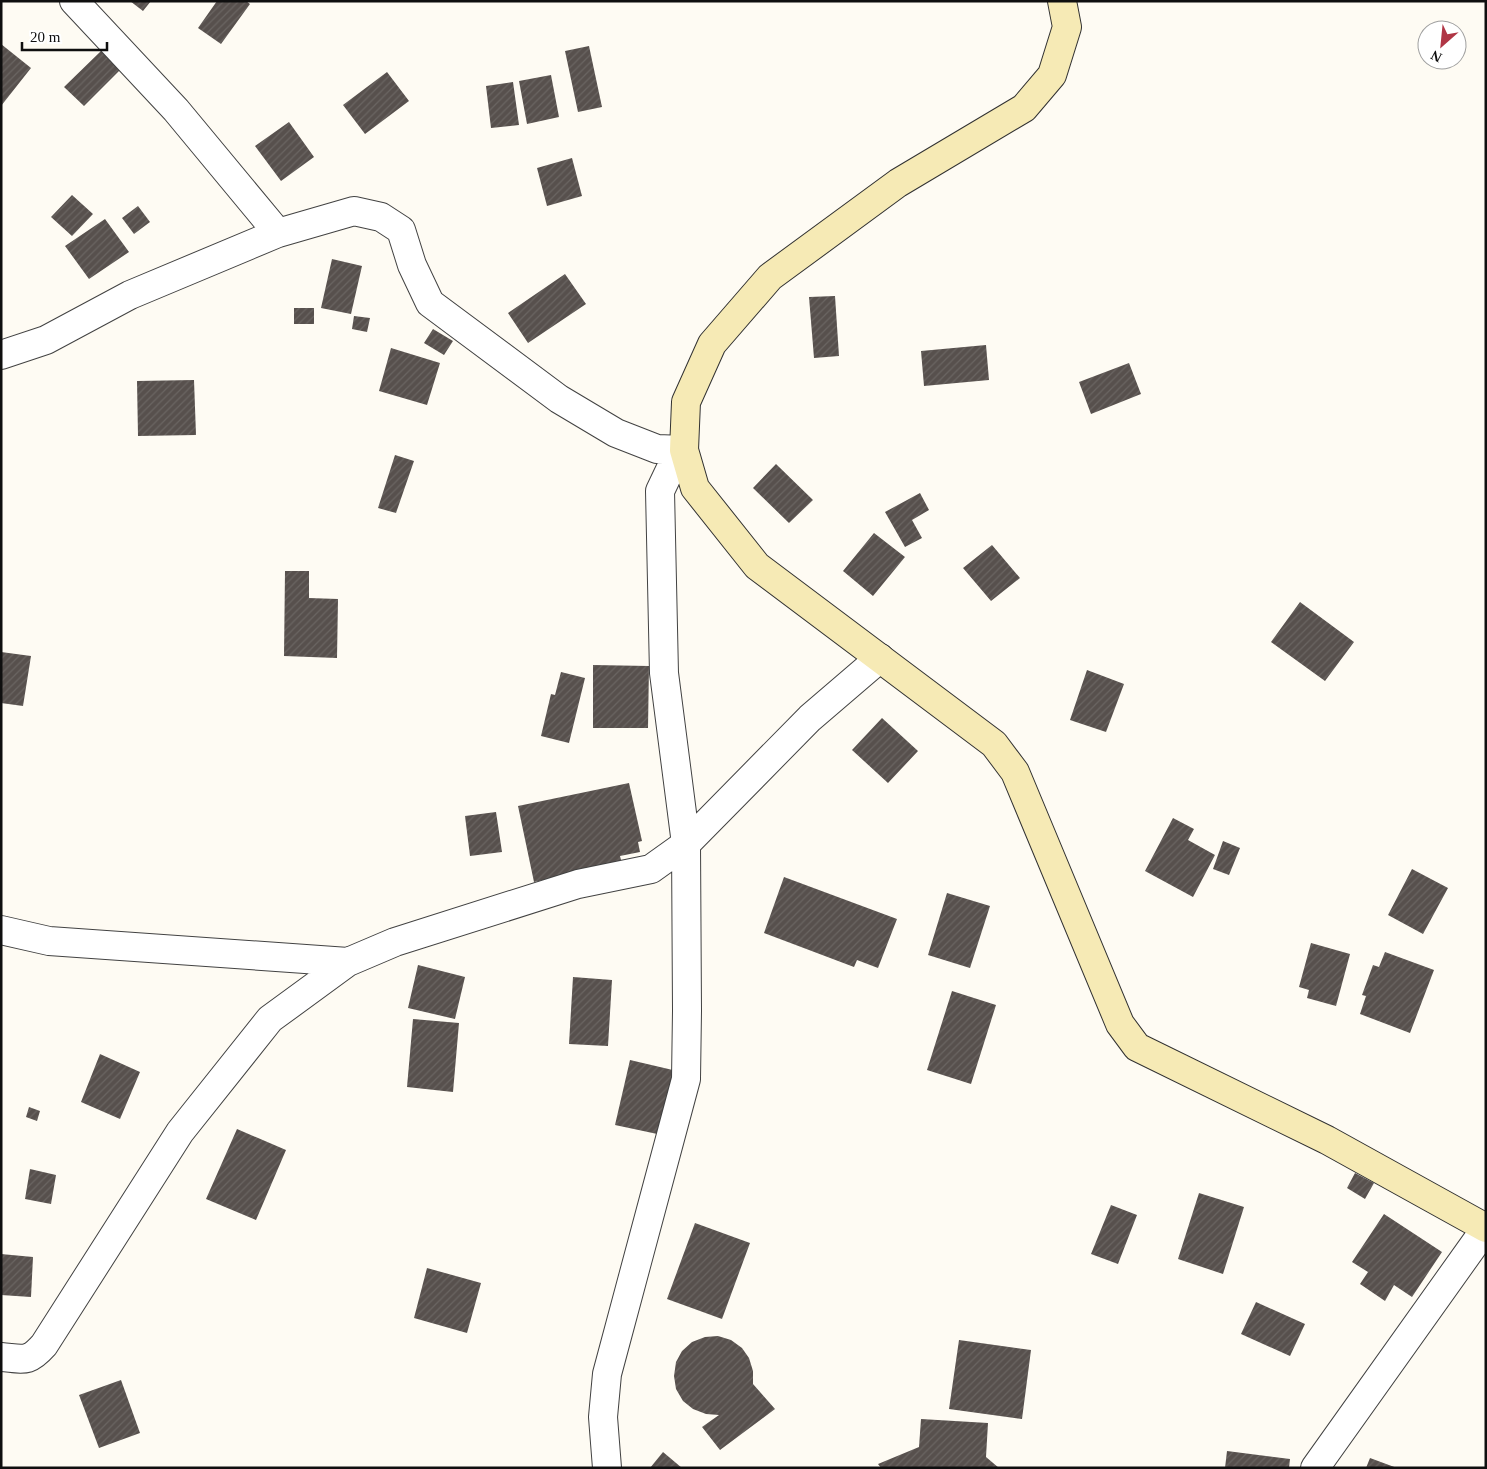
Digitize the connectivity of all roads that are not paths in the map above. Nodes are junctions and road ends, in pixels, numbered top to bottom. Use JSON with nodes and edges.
{"nodes":[{"id":1,"x":74,"y":1,"type":"edge"},
{"id":2,"x":1062,"y":1,"type":"edge"},
{"id":3,"x":278,"y":233,"type":"junction"},
{"id":4,"x":1,"y":355,"type":"edge"},
{"id":5,"x":684,"y":450,"type":"junction"},
{"id":6,"x":880,"y":658,"type":"junction"},
{"id":7,"x":686,"y":844,"type":"junction"},
{"id":8,"x":1,"y":930,"type":"edge"},
{"id":9,"x":348,"y":962,"type":"junction"},
{"id":10,"x":1486,"y":1228,"type":"edge"},
{"id":11,"x":1,"y":1357,"type":"edge"},
{"id":12,"x":607,"y":1468,"type":"edge"},
{"id":13,"x":1315,"y":1468,"type":"edge"}],
"edges":[{"from":1,"to":3,"type":"street"},
{"from":2,"to":5,"type":"street"},
{"from":3,"to":4,"type":"street"},
{"from":3,"to":5,"type":"street"},
{"from":5,"to":6,"type":"street"},
{"from":5,"to":7,"type":"street"},
{"from":6,"to":7,"type":"street"},
{"from":6,"to":10,"type":"street"},
{"from":7,"to":9,"type":"street"},
{"from":7,"to":12,"type":"street"},
{"from":8,"to":9,"type":"street"},
{"from":9,"to":11,"type":"street"},
{"from":10,"to":13,"type":"street"}]}
